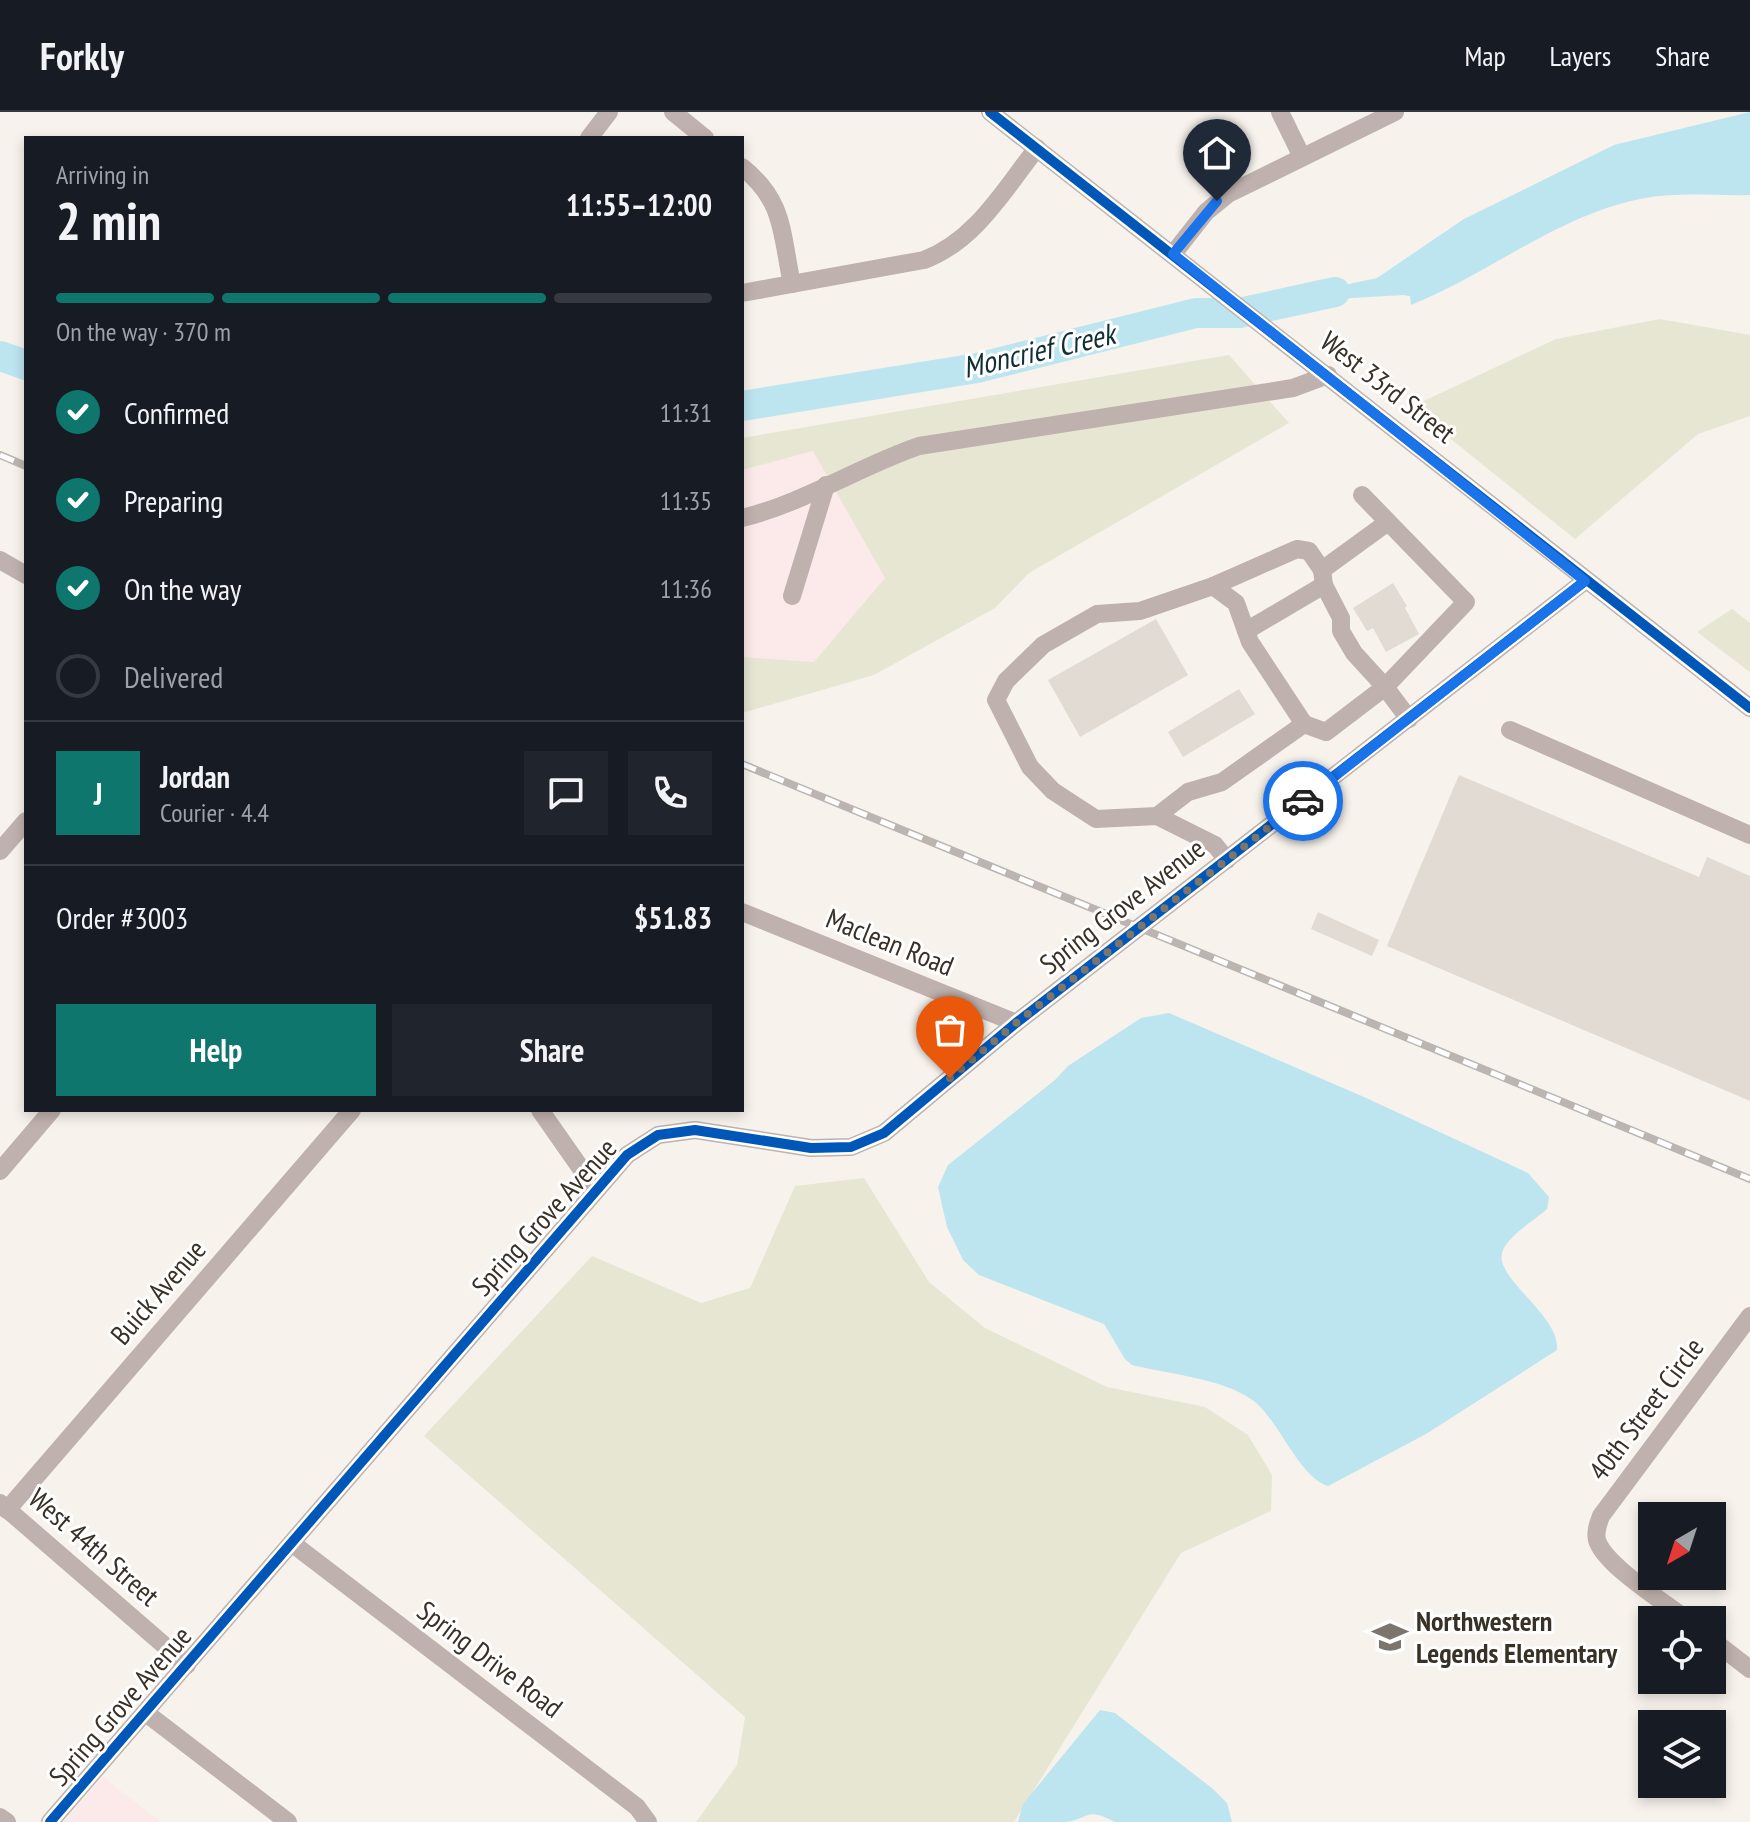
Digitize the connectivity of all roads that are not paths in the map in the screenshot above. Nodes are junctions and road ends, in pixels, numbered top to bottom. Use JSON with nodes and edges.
{"nodes":[{"id":1,"x":609,"y":112,"type":"edge"},
{"id":2,"x":673,"y":112,"type":"edge"},
{"id":3,"x":990,"y":112,"type":"edge"},
{"id":4,"x":1280,"y":112,"type":"edge"},
{"id":5,"x":1395,"y":112,"type":"edge"},
{"id":6,"x":591,"y":136,"type":"edge"},
{"id":7,"x":703,"y":136,"type":"edge"},
{"id":8,"x":1037,"y":148,"type":"junction"},
{"id":9,"x":1302,"y":157,"type":"junction"},
{"id":10,"x":744,"y":169,"type":"edge"},
{"id":11,"x":1173,"y":254,"type":"junction"},
{"id":12,"x":792,"y":284,"type":"junction"},
{"id":13,"x":744,"y":293,"type":"edge"},
{"id":14,"x":1328,"y":375,"type":"junction"},
{"id":15,"x":826,"y":485,"type":"junction"},
{"id":16,"x":1362,"y":495,"type":"dead end"},
{"id":17,"x":744,"y":518,"type":"edge"},
{"id":18,"x":1388,"y":522,"type":"junction"},
{"id":19,"x":0,"y":560,"type":"edge"},
{"id":20,"x":24,"y":574,"type":"edge"},
{"id":21,"x":1323,"y":578,"type":"junction"},
{"id":22,"x":1585,"y":581,"type":"junction"},
{"id":23,"x":1213,"y":586,"type":"junction"},
{"id":24,"x":792,"y":596,"type":"dead end"},
{"id":25,"x":1246,"y":631,"type":"junction"},
{"id":26,"x":1385,"y":687,"type":"junction"},
{"id":27,"x":1750,"y":708,"type":"edge"},
{"id":28,"x":1409,"y":719,"type":"junction"},
{"id":29,"x":1304,"y":724,"type":"junction"},
{"id":30,"x":1510,"y":730,"type":"dead end"},
{"id":31,"x":1157,"y":816,"type":"junction"},
{"id":32,"x":24,"y":823,"type":"edge"},
{"id":33,"x":1750,"y":835,"type":"edge"},
{"id":34,"x":0,"y":851,"type":"edge"},
{"id":35,"x":1227,"y":860,"type":"junction"},
{"id":36,"x":744,"y":913,"type":"edge"},
{"id":37,"x":1016,"y":1023,"type":"junction"},
{"id":38,"x":50,"y":1112,"type":"edge"},
{"id":39,"x":350,"y":1112,"type":"edge"},
{"id":40,"x":541,"y":1112,"type":"edge"},
{"id":41,"x":0,"y":1171,"type":"edge"},
{"id":42,"x":596,"y":1190,"type":"junction"},
{"id":43,"x":1750,"y":1316,"type":"edge"},
{"id":44,"x":4,"y":1507,"type":"edge"},
{"id":45,"x":293,"y":1544,"type":"junction"},
{"id":46,"x":1669,"y":1606,"type":"edge"},
{"id":47,"x":1726,"y":1651,"type":"edge"},
{"id":48,"x":187,"y":1665,"type":"junction"},
{"id":49,"x":1750,"y":1669,"type":"edge"},
{"id":50,"x":146,"y":1713,"type":"junction"},
{"id":51,"x":0,"y":1817,"type":"edge"},
{"id":52,"x":7,"y":1822,"type":"edge"},
{"id":53,"x":50,"y":1822,"type":"edge"},
{"id":54,"x":288,"y":1822,"type":"edge"},
{"id":55,"x":648,"y":1822,"type":"edge"}],
"edges":[{"from":1,"to":6,"type":"street"},
{"from":2,"to":7,"type":"street"},
{"from":3,"to":8,"type":"street","name":"West 33rd Street"},
{"from":4,"to":9,"type":"street"},
{"from":5,"to":9,"type":"street"},
{"from":8,"to":11,"type":"street","name":"West 33rd Street"},
{"from":8,"to":12,"type":"street"},
{"from":9,"to":11,"type":"street"},
{"from":10,"to":12,"type":"street"},
{"from":11,"to":14,"type":"street","name":"West 33rd Street"},
{"from":12,"to":13,"type":"street"},
{"from":14,"to":15,"type":"street"},
{"from":14,"to":22,"type":"street","name":"West 33rd Street"},
{"from":15,"to":17,"type":"street"},
{"from":15,"to":24,"type":"street"},
{"from":16,"to":18,"type":"street"},
{"from":18,"to":21,"type":"street"},
{"from":18,"to":26,"type":"street"},
{"from":19,"to":20,"type":"street"},
{"from":21,"to":23,"type":"street"},
{"from":21,"to":25,"type":"street"},
{"from":21,"to":26,"type":"street"},
{"from":22,"to":27,"type":"street","name":"West 33rd Street"},
{"from":22,"to":28,"type":"street","name":"Spring Grove Avenue"},
{"from":23,"to":25,"type":"street"},
{"from":23,"to":31,"type":"street"},
{"from":25,"to":29,"type":"street"},
{"from":26,"to":28,"type":"street"},
{"from":26,"to":29,"type":"street"},
{"from":28,"to":35,"type":"street","name":"Spring Grove Avenue"},
{"from":29,"to":31,"type":"street"},
{"from":30,"to":33,"type":"street"},
{"from":31,"to":35,"type":"street"},
{"from":32,"to":34,"type":"street"},
{"from":35,"to":37,"type":"street","name":"Spring Grove Avenue"},
{"from":36,"to":37,"type":"street","name":"Maclean Road"},
{"from":37,"to":42,"type":"street","name":"Spring Grove Avenue"},
{"from":38,"to":41,"type":"street"},
{"from":39,"to":44,"type":"street","name":"Buick Avenue"},
{"from":40,"to":42,"type":"street"},
{"from":42,"to":45,"type":"street","name":"Spring Grove Avenue"},
{"from":43,"to":46,"type":"street","name":"40th Street Circle"},
{"from":44,"to":48,"type":"street","name":"West 44th Street"},
{"from":45,"to":48,"type":"street","name":"Spring Grove Avenue"},
{"from":45,"to":55,"type":"street","name":"Spring Drive Road"},
{"from":47,"to":49,"type":"street"},
{"from":48,"to":50,"type":"street","name":"Spring Grove Avenue"},
{"from":50,"to":53,"type":"street","name":"Spring Grove Avenue"},
{"from":50,"to":54,"type":"street"},
{"from":51,"to":52,"type":"street"}]}
